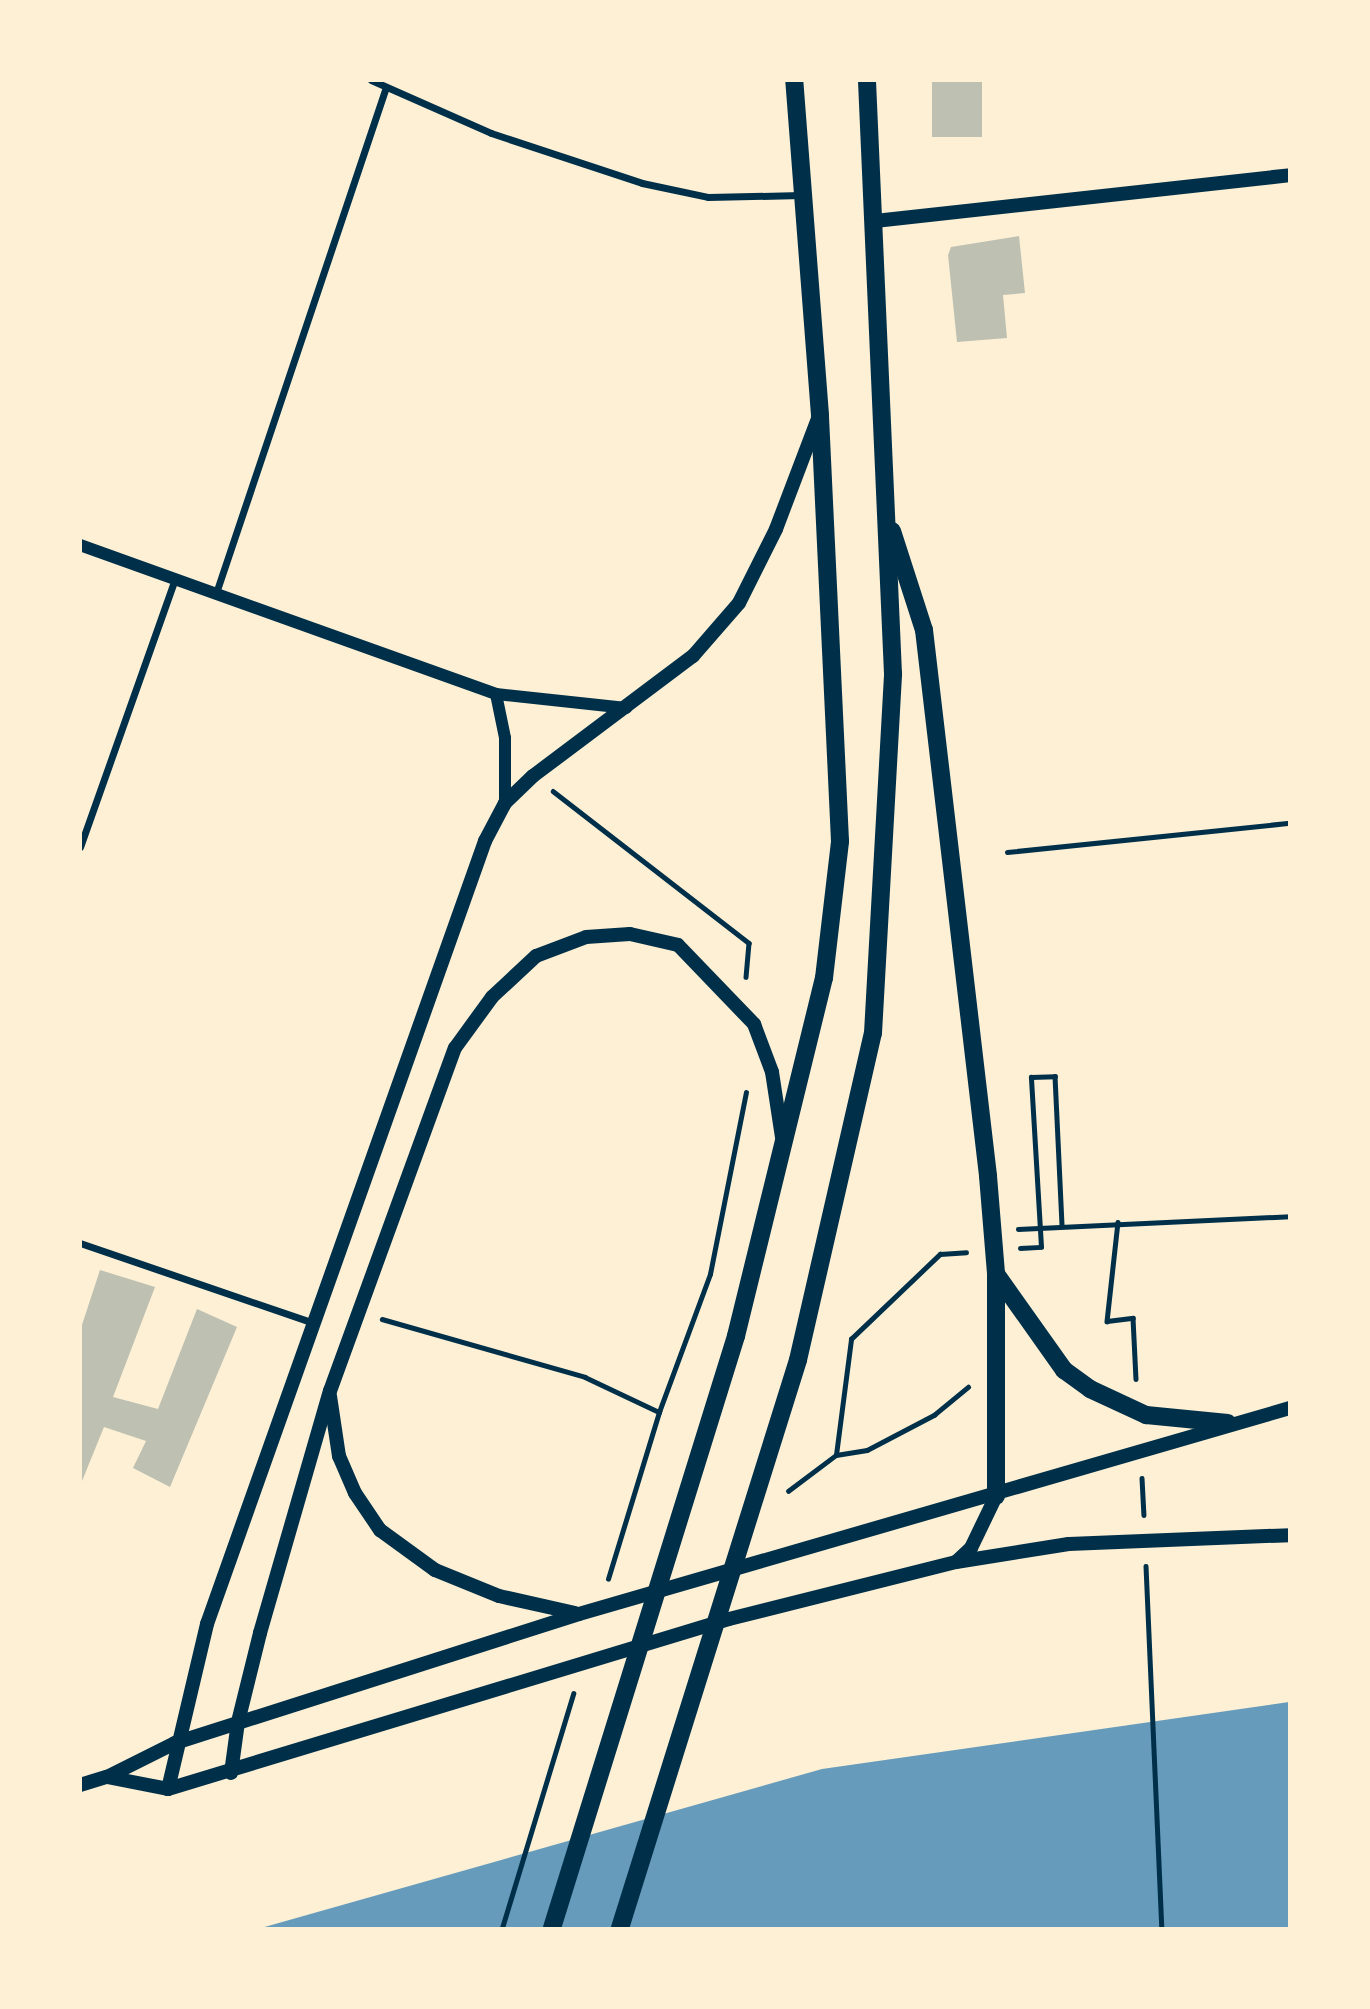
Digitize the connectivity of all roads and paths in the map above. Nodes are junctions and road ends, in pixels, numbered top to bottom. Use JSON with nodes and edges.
{"nodes":[{"id":1,"x":371,"y":80,"type":"edge"},
{"id":2,"x":794,"y":80,"type":"edge"},
{"id":3,"x":867,"y":80,"type":"edge"},
{"id":4,"x":385,"y":90,"type":"junction"},
{"id":5,"x":1290,"y":175,"type":"edge"},
{"id":6,"x":804,"y":195,"type":"junction"},
{"id":7,"x":875,"y":221,"type":"junction"},
{"id":8,"x":820,"y":415,"type":"junction"},
{"id":9,"x":885,"y":508,"type":"junction"},
{"id":10,"x":80,"y":545,"type":"edge"},
{"id":11,"x":174,"y":579,"type":"junction"},
{"id":12,"x":216,"y":593,"type":"junction"},
{"id":13,"x":496,"y":694,"type":"junction"},
{"id":14,"x":626,"y":708,"type":"junction"},
{"id":15,"x":533,"y":776,"type":"junction"},
{"id":16,"x":505,"y":803,"type":"junction"},
{"id":17,"x":1290,"y":823,"type":"edge"},
{"id":18,"x":80,"y":847,"type":"edge"},
{"id":19,"x":1007,"y":852,"type":"dead end"},
{"id":20,"x":743,"y":1009,"type":"junction"},
{"id":21,"x":747,"y":1088,"type":"dead end"},
{"id":22,"x":784,"y":1149,"type":"junction"},
{"id":23,"x":1290,"y":1216,"type":"edge"},
{"id":24,"x":993,"y":1231,"type":"junction"},
{"id":25,"x":80,"y":1243,"type":"edge"},
{"id":26,"x":996,"y":1274,"type":"junction"},
{"id":27,"x":358,"y":1312,"type":"junction"},
{"id":28,"x":313,"y":1323,"type":"junction"},
{"id":29,"x":851,"y":1339,"type":"dead end"},
{"id":30,"x":996,"y":1364,"type":"junction"},
{"id":31,"x":330,"y":1391,"type":"junction"},
{"id":32,"x":1290,"y":1408,"type":"edge"},
{"id":33,"x":1228,"y":1423,"type":"junction"},
{"id":34,"x":836,"y":1455,"type":"junction"},
{"id":35,"x":996,"y":1496,"type":"junction"},
{"id":36,"x":776,"y":1500,"type":"dead end"},
{"id":37,"x":1290,"y":1535,"type":"edge"},
{"id":38,"x":956,"y":1562,"type":"junction"},
{"id":39,"x":579,"y":1614,"type":"junction"},
{"id":40,"x":238,"y":1722,"type":"junction"},
{"id":41,"x":175,"y":1743,"type":"junction"},
{"id":42,"x":231,"y":1773,"type":"junction"},
{"id":43,"x":107,"y":1777,"type":"junction"},
{"id":44,"x":80,"y":1785,"type":"edge"},
{"id":45,"x":168,"y":1789,"type":"junction"},
{"id":46,"x":552,"y":1928,"type":"edge"},
{"id":47,"x":620,"y":1928,"type":"edge"}],
"edges":[{"from":1,"to":4,"type":"street"},
{"from":2,"to":6,"type":"main road"},
{"from":3,"to":7,"type":"main road"},
{"from":4,"to":6,"type":"street"},
{"from":4,"to":12,"type":"street"},
{"from":5,"to":7,"type":"main road"},
{"from":6,"to":8,"type":"main road"},
{"from":7,"to":9,"type":"main road"},
{"from":8,"to":14,"type":"main road"},
{"from":8,"to":22,"type":"main road"},
{"from":9,"to":24,"type":"main road"},
{"from":9,"to":47,"type":"main road"},
{"from":10,"to":11,"type":"street"},
{"from":11,"to":12,"type":"street"},
{"from":11,"to":18,"type":"street"},
{"from":12,"to":13,"type":"street"},
{"from":13,"to":14,"type":"street"},
{"from":13,"to":16,"type":"street"},
{"from":14,"to":15,"type":"main road"},
{"from":15,"to":16,"type":"main road"},
{"from":15,"to":20,"type":"path"},
{"from":16,"to":28,"type":"main road"},
{"from":17,"to":19,"type":"lane"},
{"from":20,"to":22,"type":"main road"},
{"from":20,"to":27,"type":"main road"},
{"from":21,"to":27,"type":"path"},
{"from":22,"to":46,"type":"main road"},
{"from":23,"to":24,"type":"path"},
{"from":24,"to":26,"type":"main road"},
{"from":25,"to":28,"type":"street"},
{"from":26,"to":30,"type":"main road"},
{"from":26,"to":33,"type":"main road"},
{"from":27,"to":31,"type":"main road"},
{"from":28,"to":41,"type":"main road"},
{"from":29,"to":34,"type":"path"},
{"from":30,"to":34,"type":"path"},
{"from":30,"to":35,"type":"main road"},
{"from":31,"to":39,"type":"main road"},
{"from":31,"to":40,"type":"main road"},
{"from":32,"to":33,"type":"main road"},
{"from":33,"to":35,"type":"main road"},
{"from":34,"to":36,"type":"path"},
{"from":35,"to":38,"type":"main road"},
{"from":35,"to":39,"type":"main road"},
{"from":37,"to":38,"type":"main road"},
{"from":38,"to":42,"type":"main road"},
{"from":39,"to":40,"type":"main road"},
{"from":40,"to":41,"type":"main road"},
{"from":40,"to":42,"type":"main road"},
{"from":41,"to":43,"type":"main road"},
{"from":41,"to":45,"type":"main road"},
{"from":42,"to":45,"type":"main road"},
{"from":43,"to":44,"type":"main road"},
{"from":43,"to":45,"type":"main road"}]}
